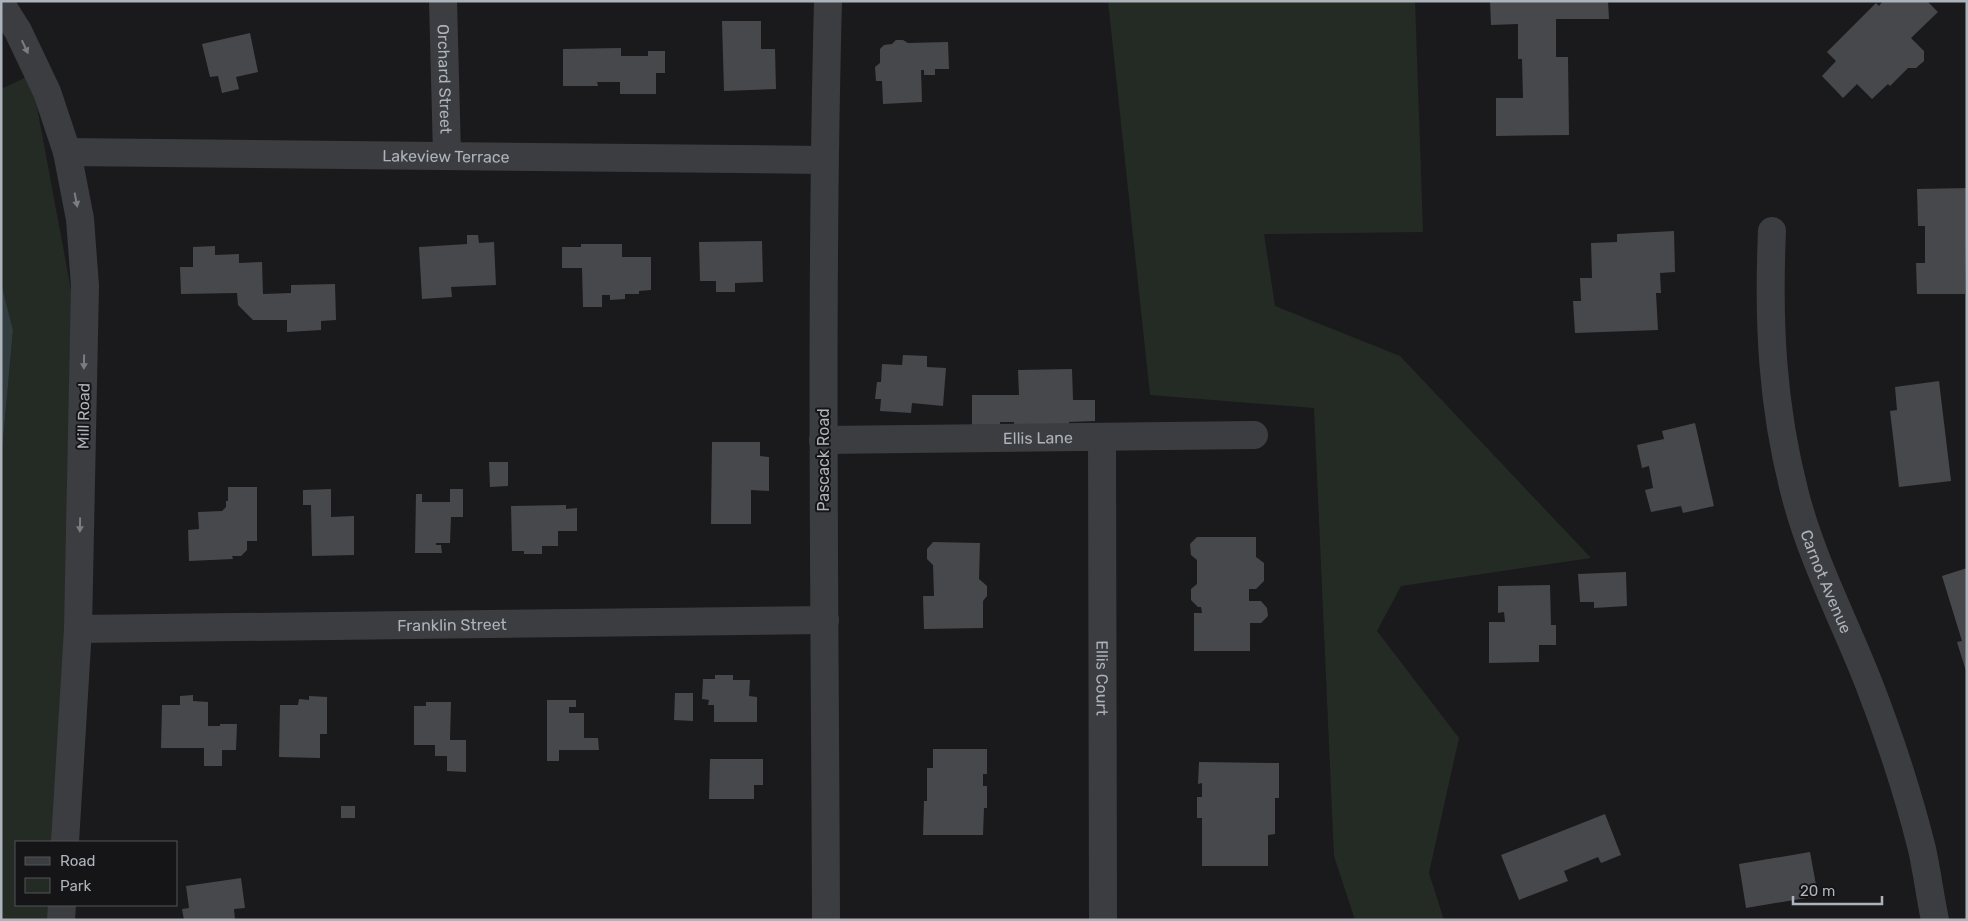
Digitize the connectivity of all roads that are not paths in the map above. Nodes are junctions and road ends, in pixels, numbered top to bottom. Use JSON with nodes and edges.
{"nodes":[{"id":1,"x":443,"y":1,"type":"edge"},
{"id":2,"x":828,"y":1,"type":"edge"},
{"id":3,"x":1,"y":4,"type":"edge"},
{"id":4,"x":66,"y":152,"type":"junction"},
{"id":5,"x":447,"y":155,"type":"junction"},
{"id":6,"x":824,"y":160,"type":"junction"},
{"id":7,"x":1772,"y":232,"type":"dead end"},
{"id":8,"x":1254,"y":435,"type":"dead end"},
{"id":9,"x":1102,"y":437,"type":"junction"},
{"id":10,"x":822,"y":440,"type":"junction"},
{"id":11,"x":825,"y":620,"type":"junction"},
{"id":12,"x":78,"y":629,"type":"junction"},
{"id":13,"x":65,"y":841,"type":"edge"},
{"id":14,"x":62,"y":906,"type":"edge"},
{"id":15,"x":61,"y":920,"type":"edge"},
{"id":16,"x":826,"y":920,"type":"edge"},
{"id":17,"x":1103,"y":920,"type":"edge"},
{"id":18,"x":1935,"y":920,"type":"edge"}],
"edges":[{"from":1,"to":5,"type":"street","name":"Orchard Street"},
{"from":2,"to":6,"type":"street","name":"Pascack Road"},
{"from":3,"to":4,"type":"street","name":"Mill Road","one_way":true},
{"from":4,"to":5,"type":"street","name":"Lakeview Terrace"},
{"from":4,"to":12,"type":"street","name":"Mill Road","one_way":true},
{"from":5,"to":6,"type":"street","name":"Lakeview Terrace"},
{"from":6,"to":10,"type":"street","name":"Pascack Road"},
{"from":7,"to":18,"type":"street","name":"Carnot Avenue"},
{"from":8,"to":9,"type":"street","name":"Ellis Lane"},
{"from":9,"to":10,"type":"street","name":"Ellis Lane"},
{"from":9,"to":17,"type":"street","name":"Ellis Court"},
{"from":10,"to":11,"type":"street","name":"Pascack Road"},
{"from":11,"to":12,"type":"street","name":"Franklin Street"},
{"from":11,"to":16,"type":"street","name":"Pascack Road"},
{"from":12,"to":13,"type":"street","name":"Mill Road"},
{"from":14,"to":15,"type":"street"}]}
